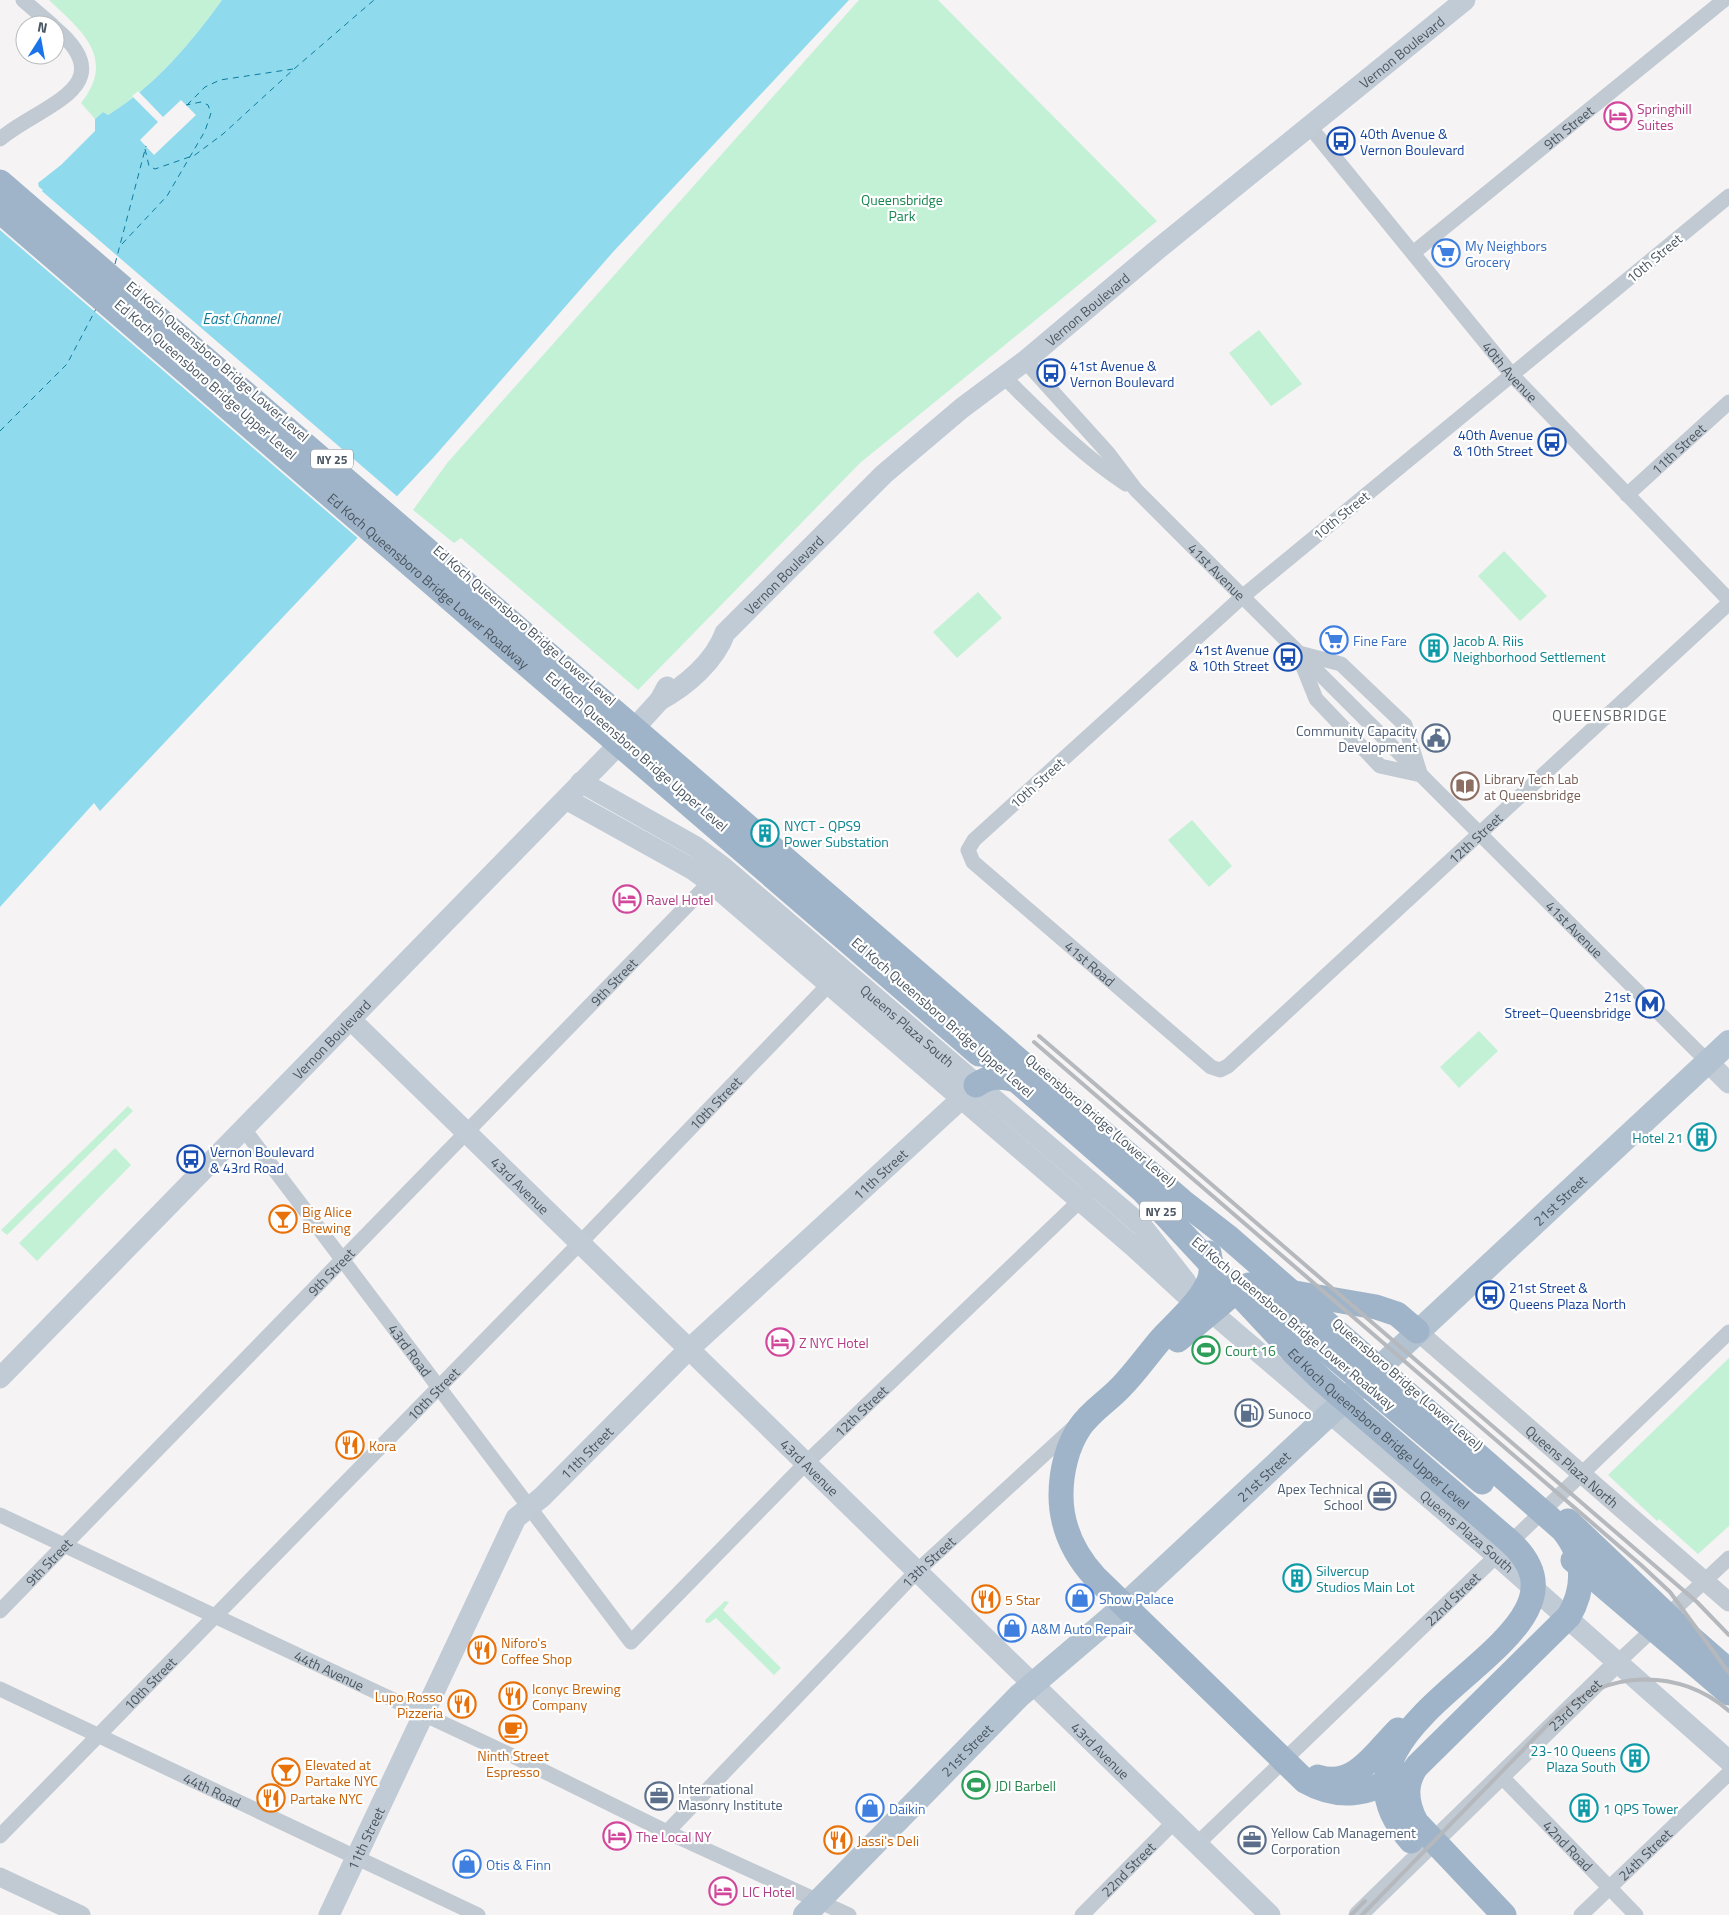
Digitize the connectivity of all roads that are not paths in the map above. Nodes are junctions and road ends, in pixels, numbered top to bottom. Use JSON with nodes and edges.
{"nodes":[{"id":1,"x":23,"y":0,"type":"edge"},
{"id":2,"x":1466,"y":0,"type":"edge"},
{"id":3,"x":1724,"y":0,"type":"edge"},
{"id":4,"x":40,"y":15,"type":"edge"},
{"id":5,"x":65,"y":38,"type":"edge"},
{"id":6,"x":1310,"y":127,"type":"junction"},
{"id":7,"x":0,"y":139,"type":"edge"},
{"id":8,"x":0,"y":173,"type":"edge"},
{"id":9,"x":0,"y":182,"type":"edge"},
{"id":10,"x":1729,"y":196,"type":"edge"},
{"id":11,"x":0,"y":202,"type":"edge"},
{"id":12,"x":0,"y":211,"type":"edge"},
{"id":13,"x":1413,"y":253,"type":"junction"},
{"id":14,"x":1024,"y":361,"type":"junction"},
{"id":15,"x":1512,"y":375,"type":"junction"},
{"id":16,"x":1004,"y":377,"type":"junction"},
{"id":17,"x":1729,"y":402,"type":"edge"},
{"id":18,"x":1136,"y":490,"type":"junction"},
{"id":19,"x":1627,"y":495,"type":"junction"},
{"id":20,"x":1242,"y":597,"type":"junction"},
{"id":21,"x":1729,"y":601,"type":"edge"},
{"id":22,"x":1298,"y":653,"type":"junction"},
{"id":23,"x":662,"y":748,"type":"junction"},
{"id":24,"x":1421,"y":775,"type":"junction"},
{"id":25,"x":582,"y":782,"type":"junction"},
{"id":26,"x":566,"y":799,"type":"junction"},
{"id":27,"x":1480,"y":834,"type":"junction"},
{"id":28,"x":968,"y":850,"type":"joint"},
{"id":29,"x":717,"y":875,"type":"junction"},
{"id":30,"x":836,"y":978,"type":"junction"},
{"id":31,"x":350,"y":1019,"type":"junction"},
{"id":32,"x":1729,"y":1042,"type":"edge"},
{"id":33,"x":1708,"y":1062,"type":"junction"},
{"id":34,"x":1220,"y":1070,"type":"joint"},
{"id":35,"x":1729,"y":1083,"type":"edge"},
{"id":36,"x":968,"y":1092,"type":"junction"},
{"id":37,"x":243,"y":1128,"type":"junction"},
{"id":38,"x":466,"y":1133,"type":"junction"},
{"id":39,"x":1095,"y":1186,"type":"junction"},
{"id":40,"x":1080,"y":1201,"type":"junction"},
{"id":41,"x":1182,"y":1201,"type":"junction"},
{"id":42,"x":580,"y":1244,"type":"junction"},
{"id":43,"x":342,"y":1260,"type":"junction"},
{"id":44,"x":1205,"y":1294,"type":"junction"},
{"id":45,"x":1417,"y":1331,"type":"junction"},
{"id":46,"x":1729,"y":1332,"type":"edge"},
{"id":47,"x":688,"y":1350,"type":"junction"},
{"id":48,"x":0,"y":1378,"type":"edge"},
{"id":49,"x":1122,"y":1386,"type":"junction"},
{"id":50,"x":439,"y":1388,"type":"junction"},
{"id":51,"x":1330,"y":1414,"type":"junction"},
{"id":52,"x":805,"y":1464,"type":"junction"},
{"id":53,"x":1581,"y":1474,"type":"junction"},
{"id":54,"x":529,"y":1507,"type":"junction"},
{"id":55,"x":0,"y":1515,"type":"edge"},
{"id":56,"x":64,"y":1545,"type":"junction"},
{"id":57,"x":1496,"y":1555,"type":"junction"},
{"id":58,"x":1729,"y":1558,"type":"edge"},
{"id":59,"x":916,"y":1572,"type":"junction"},
{"id":60,"x":1704,"y":1581,"type":"junction"},
{"id":61,"x":1131,"y":1600,"type":"junction"},
{"id":62,"x":1729,"y":1602,"type":"edge"},
{"id":63,"x":0,"y":1611,"type":"edge"},
{"id":64,"x":216,"y":1616,"type":"junction"},
{"id":65,"x":631,"y":1642,"type":"joint"},
{"id":66,"x":1686,"y":1645,"type":"junction"},
{"id":67,"x":1618,"y":1662,"type":"junction"},
{"id":68,"x":1729,"y":1671,"type":"edge"},
{"id":69,"x":1033,"y":1684,"type":"junction"},
{"id":70,"x":0,"y":1689,"type":"edge"},
{"id":71,"x":1729,"y":1693,"type":"edge"},
{"id":72,"x":423,"y":1715,"type":"junction"},
{"id":73,"x":1414,"y":1724,"type":"junction"},
{"id":74,"x":97,"y":1735,"type":"junction"},
{"id":75,"x":1729,"y":1761,"type":"edge"},
{"id":76,"x":1729,"y":1773,"type":"edge"},
{"id":77,"x":1500,"y":1775,"type":"junction"},
{"id":78,"x":1174,"y":1822,"type":"junction"},
{"id":79,"x":667,"y":1832,"type":"junction"},
{"id":80,"x":0,"y":1836,"type":"edge"},
{"id":81,"x":1197,"y":1844,"type":"junction"},
{"id":82,"x":356,"y":1858,"type":"junction"},
{"id":83,"x":0,"y":1877,"type":"edge"},
{"id":84,"x":1609,"y":1888,"type":"junction"},
{"id":85,"x":812,"y":1908,"type":"edge"},
{"id":86,"x":81,"y":1915,"type":"edge"},
{"id":87,"x":329,"y":1915,"type":"edge"},
{"id":88,"x":478,"y":1915,"type":"edge"},
{"id":89,"x":848,"y":1915,"type":"edge"},
{"id":90,"x":1082,"y":1915,"type":"edge"},
{"id":91,"x":1270,"y":1915,"type":"edge"},
{"id":92,"x":1358,"y":1915,"type":"edge"},
{"id":93,"x":1482,"y":1915,"type":"edge"},
{"id":94,"x":1504,"y":1915,"type":"edge"},
{"id":95,"x":1581,"y":1915,"type":"edge"},
{"id":96,"x":1636,"y":1915,"type":"edge"}],
"edges":[{"from":1,"to":4,"type":"street"},
{"from":2,"to":6,"type":"main road","name":"Vernon Boulevard"},
{"from":3,"to":13,"type":"street","name":"9th Street"},
{"from":5,"to":7,"type":"street"},
{"from":6,"to":13,"type":"street","name":"40th Avenue"},
{"from":6,"to":14,"type":"main road","name":"Vernon Boulevard"},
{"from":8,"to":23,"type":"highway","name":"Ed Koch Queensboro Bridge Lower Level","number":"NY 25"},
{"from":9,"to":23,"type":"highway","name":"Ed Koch Queensboro Bridge Upper Level"},
{"from":10,"to":15,"type":"street","name":"10th Street"},
{"from":11,"to":73,"type":"highway","name":"Ed Koch Queensboro Bridge Upper Level"},
{"from":12,"to":66,"type":"highway","name":"Ed Koch Queensboro Bridge Lower Roadway","number":"NY 25"},
{"from":13,"to":15,"type":"street","name":"40th Avenue"},
{"from":14,"to":16,"type":"main road","name":"Vernon Boulevard"},
{"from":14,"to":18,"type":"street","name":"41st Avenue"},
{"from":15,"to":19,"type":"street","name":"40th Avenue"},
{"from":15,"to":20,"type":"street","name":"10th Street"},
{"from":16,"to":18,"type":"street","name":"41st Avenue"},
{"from":16,"to":25,"type":"main road","name":"Vernon Boulevard"},
{"from":17,"to":19,"type":"street","name":"11th Street"},
{"from":18,"to":20,"type":"street","name":"41st Avenue"},
{"from":19,"to":21,"type":"street","name":"40th Avenue"},
{"from":20,"to":22,"type":"street","name":"41st Avenue"},
{"from":20,"to":28,"type":"street","name":"10th Street"},
{"from":21,"to":27,"type":"street","name":"12th Street"},
{"from":22,"to":24,"type":"street","name":"41st Avenue"},
{"from":22,"to":24,"type":"street","name":"41st Avenue"},
{"from":22,"to":24,"type":"street","name":"41st Avenue"},
{"from":23,"to":41,"type":"highway"},
{"from":23,"to":66,"type":"highway","name":"Queensboro Bridge (Lower Level)","number":"NY 25"},
{"from":24,"to":27,"type":"street","name":"41st Avenue"},
{"from":25,"to":26,"type":"main road","name":"Vernon Boulevard"},
{"from":25,"to":29,"type":"main road","name":"Queens Plaza South"},
{"from":26,"to":29,"type":"main road","name":"Queens Plaza South"},
{"from":26,"to":31,"type":"main road","name":"Vernon Boulevard"},
{"from":27,"to":33,"type":"street","name":"41st Avenue"},
{"from":27,"to":34,"type":"street","name":"12th Street"},
{"from":28,"to":34,"type":"street","name":"41st Road"},
{"from":29,"to":30,"type":"main road","name":"Queens Plaza South"},
{"from":29,"to":38,"type":"street","name":"9th Street"},
{"from":30,"to":36,"type":"main road","name":"Queens Plaza South"},
{"from":30,"to":42,"type":"street","name":"10th Street"},
{"from":31,"to":37,"type":"main road","name":"Vernon Boulevard"},
{"from":31,"to":38,"type":"main road","name":"43rd Avenue"},
{"from":32,"to":33,"type":"main road","name":"21st Street"},
{"from":33,"to":35,"type":"main road","name":"41st Avenue"},
{"from":33,"to":45,"type":"main road","name":"21st Street"},
{"from":36,"to":39,"type":"main road","name":"Queens Plaza South"},
{"from":36,"to":40,"type":"main road","name":"Queens Plaza South"},
{"from":36,"to":44,"type":"highway"},
{"from":36,"to":47,"type":"main road","name":"11th Street"},
{"from":37,"to":43,"type":"street","name":"43rd Road"},
{"from":37,"to":48,"type":"main road","name":"Vernon Boulevard"},
{"from":38,"to":42,"type":"main road","name":"43rd Avenue"},
{"from":38,"to":43,"type":"street","name":"9th Street"},
{"from":39,"to":40,"type":"street","name":"12th Street"},
{"from":39,"to":44,"type":"main road","name":"Queens Plaza South"},
{"from":40,"to":44,"type":"main road","name":"Queens Plaza South"},
{"from":40,"to":52,"type":"street","name":"12th Street"},
{"from":41,"to":49,"type":"highway"},
{"from":41,"to":94,"type":"highway"},
{"from":42,"to":47,"type":"main road","name":"43rd Avenue"},
{"from":42,"to":50,"type":"street","name":"10th Street"},
{"from":43,"to":50,"type":"street","name":"43rd Road"},
{"from":43,"to":56,"type":"street","name":"9th Street"},
{"from":44,"to":49,"type":"highway"},
{"from":44,"to":51,"type":"main road","name":"Queens Plaza South"},
{"from":44,"to":59,"type":"street","name":"13th Street"},
{"from":45,"to":49,"type":"highway"},
{"from":45,"to":51,"type":"main road","name":"21st Street"},
{"from":45,"to":53,"type":"street","name":"Queens Plaza North"},
{"from":46,"to":53,"type":"street","name":"22nd Street"},
{"from":47,"to":52,"type":"main road","name":"43rd Avenue"},
{"from":47,"to":54,"type":"main road","name":"11th Street"},
{"from":50,"to":54,"type":"street","name":"43rd Road"},
{"from":50,"to":64,"type":"street","name":"10th Street"},
{"from":51,"to":57,"type":"main road","name":"Queens Plaza South"},
{"from":51,"to":61,"type":"main road","name":"21st Street"},
{"from":52,"to":59,"type":"main road","name":"43rd Avenue"},
{"from":52,"to":65,"type":"street","name":"12th Street"},
{"from":53,"to":57,"type":"street","name":"22nd Street"},
{"from":53,"to":60,"type":"street","name":"Queens Plaza North"},
{"from":54,"to":65,"type":"street","name":"43rd Road"},
{"from":54,"to":72,"type":"main road","name":"11th Street"},
{"from":55,"to":56,"type":"street","name":"44th Avenue"},
{"from":56,"to":63,"type":"street","name":"9th Street"},
{"from":56,"to":64,"type":"street","name":"44th Avenue"},
{"from":57,"to":67,"type":"main road","name":"Queens Plaza South"},
{"from":57,"to":81,"type":"street","name":"22nd Street"},
{"from":58,"to":60,"type":"street","name":"23rd Street"},
{"from":59,"to":69,"type":"main road","name":"43rd Avenue"},
{"from":59,"to":79,"type":"street","name":"13th Street"},
{"from":60,"to":62,"type":"street","name":"Queens Plaza North"},
{"from":60,"to":67,"type":"street","name":"23rd Street"},
{"from":61,"to":69,"type":"main road","name":"21st Street"},
{"from":61,"to":73,"type":"highway"},
{"from":64,"to":72,"type":"street","name":"44th Avenue"},
{"from":64,"to":74,"type":"street","name":"10th Street"},
{"from":66,"to":68,"type":"highway","number":"NY 25"},
{"from":66,"to":71,"type":"highway","number":"NY 25"},
{"from":67,"to":75,"type":"main road","name":"Queens Plaza South"},
{"from":67,"to":77,"type":"street","name":"23rd Street"},
{"from":69,"to":78,"type":"main road","name":"43rd Avenue"},
{"from":69,"to":85,"type":"main road","name":"21st Street"},
{"from":70,"to":74,"type":"street","name":"44th Road"},
{"from":72,"to":79,"type":"street","name":"44th Avenue"},
{"from":72,"to":82,"type":"main road","name":"11th Street"},
{"from":73,"to":93,"type":"highway","name":"Ed Koch Queensboro Bridge Upper Level"},
{"from":74,"to":80,"type":"street","name":"10th Street"},
{"from":74,"to":82,"type":"street","name":"44th Road"},
{"from":76,"to":84,"type":"street","name":"24th Street"},
{"from":77,"to":84,"type":"street","name":"42nd Road"},
{"from":77,"to":92,"type":"street","name":"23rd Street"},
{"from":78,"to":81,"type":"main road","name":"43rd Avenue"},
{"from":78,"to":90,"type":"street","name":"22nd Street"},
{"from":79,"to":85,"type":"street","name":"44th Avenue"},
{"from":81,"to":91,"type":"main road","name":"43rd Avenue"},
{"from":82,"to":87,"type":"main road","name":"11th Street"},
{"from":82,"to":88,"type":"street","name":"44th Road"},
{"from":83,"to":86,"type":"street"},
{"from":84,"to":95,"type":"street","name":"24th Street"},
{"from":84,"to":96,"type":"street","name":"42nd Road"},
{"from":85,"to":89,"type":"street","name":"44th Avenue"}]}
